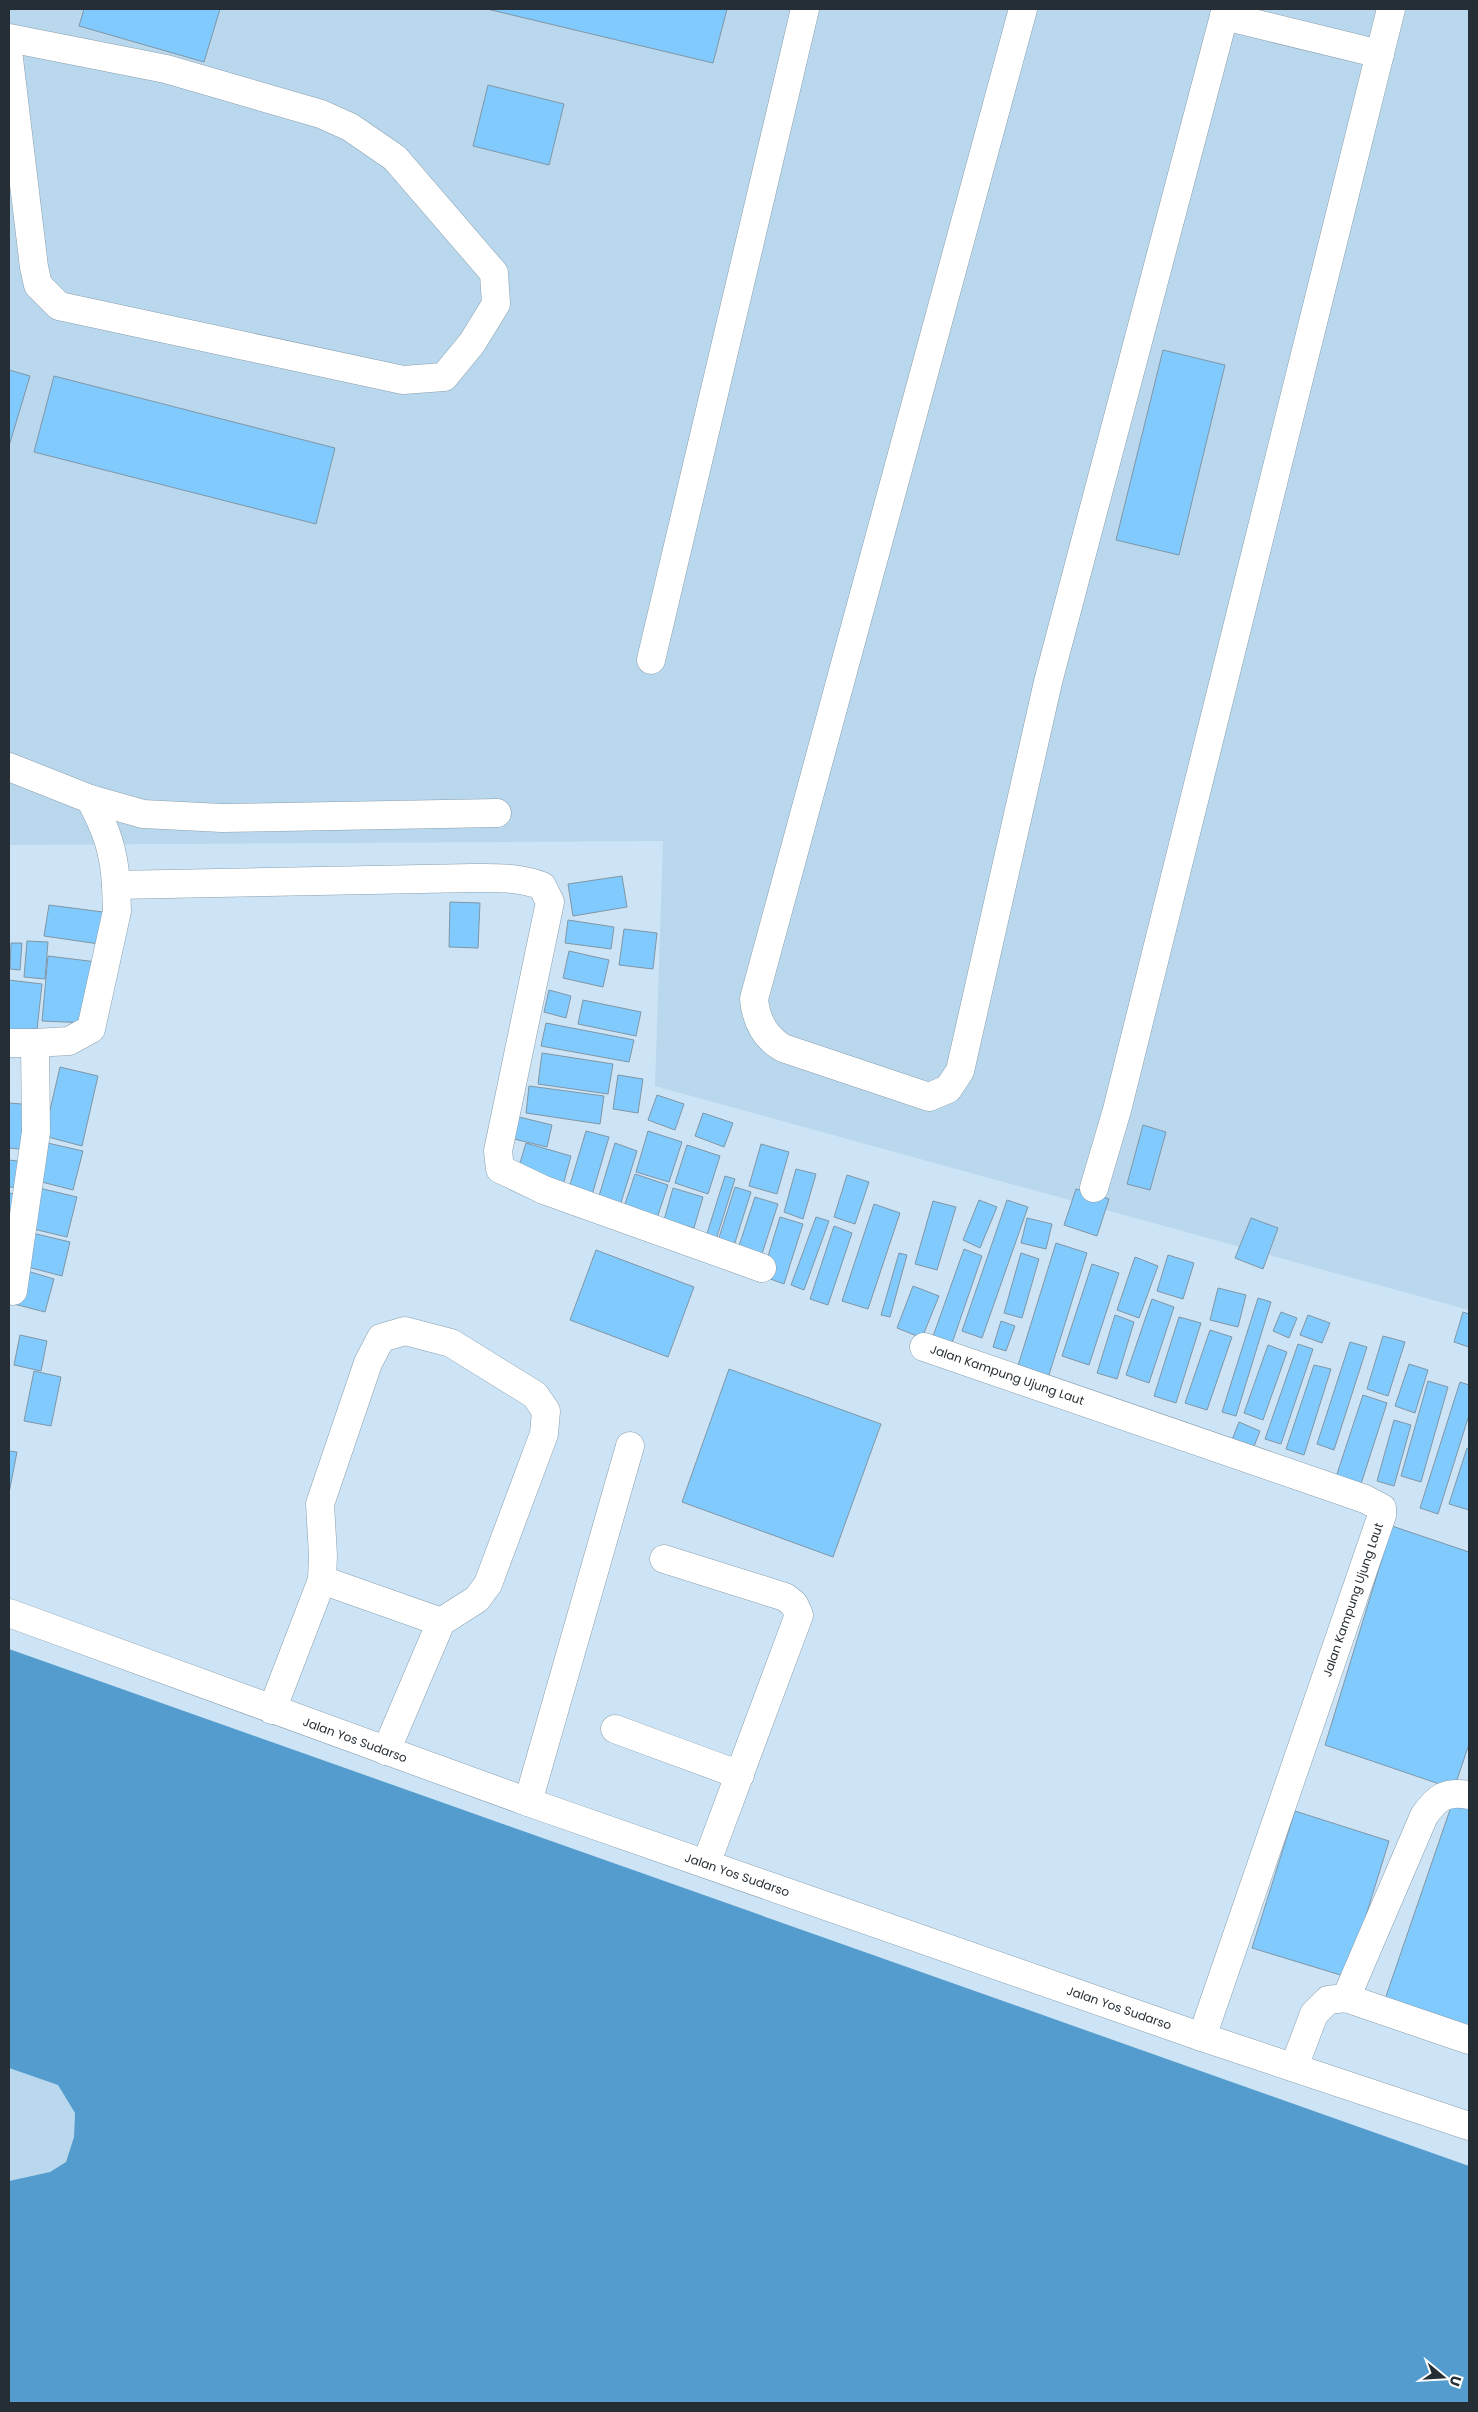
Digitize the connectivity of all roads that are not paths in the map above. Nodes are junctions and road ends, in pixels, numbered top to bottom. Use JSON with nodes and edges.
{"nodes":[{"id":1,"x":805,"y":9,"type":"edge"},
{"id":2,"x":1023,"y":9,"type":"edge"},
{"id":3,"x":1392,"y":9,"type":"edge"},
{"id":4,"x":1225,"y":12,"type":"edge"},
{"id":5,"x":9,"y":38,"type":"edge"},
{"id":6,"x":1380,"y":54,"type":"junction"},
{"id":7,"x":9,"y":59,"type":"edge"},
{"id":8,"x":651,"y":660,"type":"dead end"},
{"id":9,"x":9,"y":767,"type":"edge"},
{"id":10,"x":90,"y":799,"type":"junction"},
{"id":11,"x":497,"y":813,"type":"dead end"},
{"id":12,"x":116,"y":885,"type":"junction"},
{"id":13,"x":22,"y":1043,"type":"edge"},
{"id":14,"x":1094,"y":1188,"type":"dead end"},
{"id":15,"x":762,"y":1268,"type":"dead end"},
{"id":16,"x":13,"y":1291,"type":"dead end"},
{"id":17,"x":924,"y":1347,"type":"dead end"},
{"id":18,"x":630,"y":1446,"type":"dead end"},
{"id":19,"x":664,"y":1558,"type":"dead end"},
{"id":20,"x":322,"y":1580,"type":"junction"},
{"id":21,"x":9,"y":1613,"type":"edge"},
{"id":22,"x":441,"y":1622,"type":"junction"},
{"id":23,"x":272,"y":1710,"type":"junction"},
{"id":24,"x":615,"y":1729,"type":"dead end"},
{"id":25,"x":386,"y":1751,"type":"junction"},
{"id":26,"x":740,"y":1775,"type":"junction"},
{"id":27,"x":1469,"y":1795,"type":"edge"},
{"id":28,"x":528,"y":1802,"type":"junction"},
{"id":29,"x":706,"y":1864,"type":"junction"},
{"id":30,"x":1346,"y":1998,"type":"junction"},
{"id":31,"x":1202,"y":2037,"type":"junction"},
{"id":32,"x":1469,"y":2040,"type":"edge"},
{"id":33,"x":1294,"y":2067,"type":"junction"},
{"id":34,"x":1469,"y":2126,"type":"edge"}],
"edges":[{"from":1,"to":8,"type":"street"},
{"from":2,"to":4,"type":"street"},
{"from":3,"to":6,"type":"street"},
{"from":4,"to":6,"type":"street"},
{"from":5,"to":7,"type":"street"},
{"from":6,"to":14,"type":"street"},
{"from":9,"to":10,"type":"street"},
{"from":10,"to":11,"type":"street"},
{"from":10,"to":12,"type":"street"},
{"from":12,"to":13,"type":"street"},
{"from":12,"to":15,"type":"street"},
{"from":13,"to":16,"type":"street"},
{"from":17,"to":31,"type":"street","name":"Jalan Kampung Ujung Laut"},
{"from":18,"to":28,"type":"street"},
{"from":19,"to":26,"type":"street"},
{"from":20,"to":22,"type":"street"},
{"from":20,"to":22,"type":"street"},
{"from":20,"to":23,"type":"street"},
{"from":21,"to":23,"type":"street","name":"Jalan Yos Sudarso"},
{"from":22,"to":25,"type":"street"},
{"from":23,"to":25,"type":"street","name":"Jalan Yos Sudarso"},
{"from":24,"to":26,"type":"street"},
{"from":25,"to":28,"type":"street","name":"Jalan Yos Sudarso"},
{"from":26,"to":29,"type":"street"},
{"from":27,"to":30,"type":"street"},
{"from":28,"to":29,"type":"street","name":"Jalan Yos Sudarso"},
{"from":29,"to":31,"type":"street","name":"Jalan Yos Sudarso"},
{"from":30,"to":32,"type":"street"},
{"from":30,"to":33,"type":"street"},
{"from":31,"to":33,"type":"street","name":"Jalan Yos Sudarso"},
{"from":33,"to":34,"type":"street","name":"Jalan Yos Sudarso"}]}
